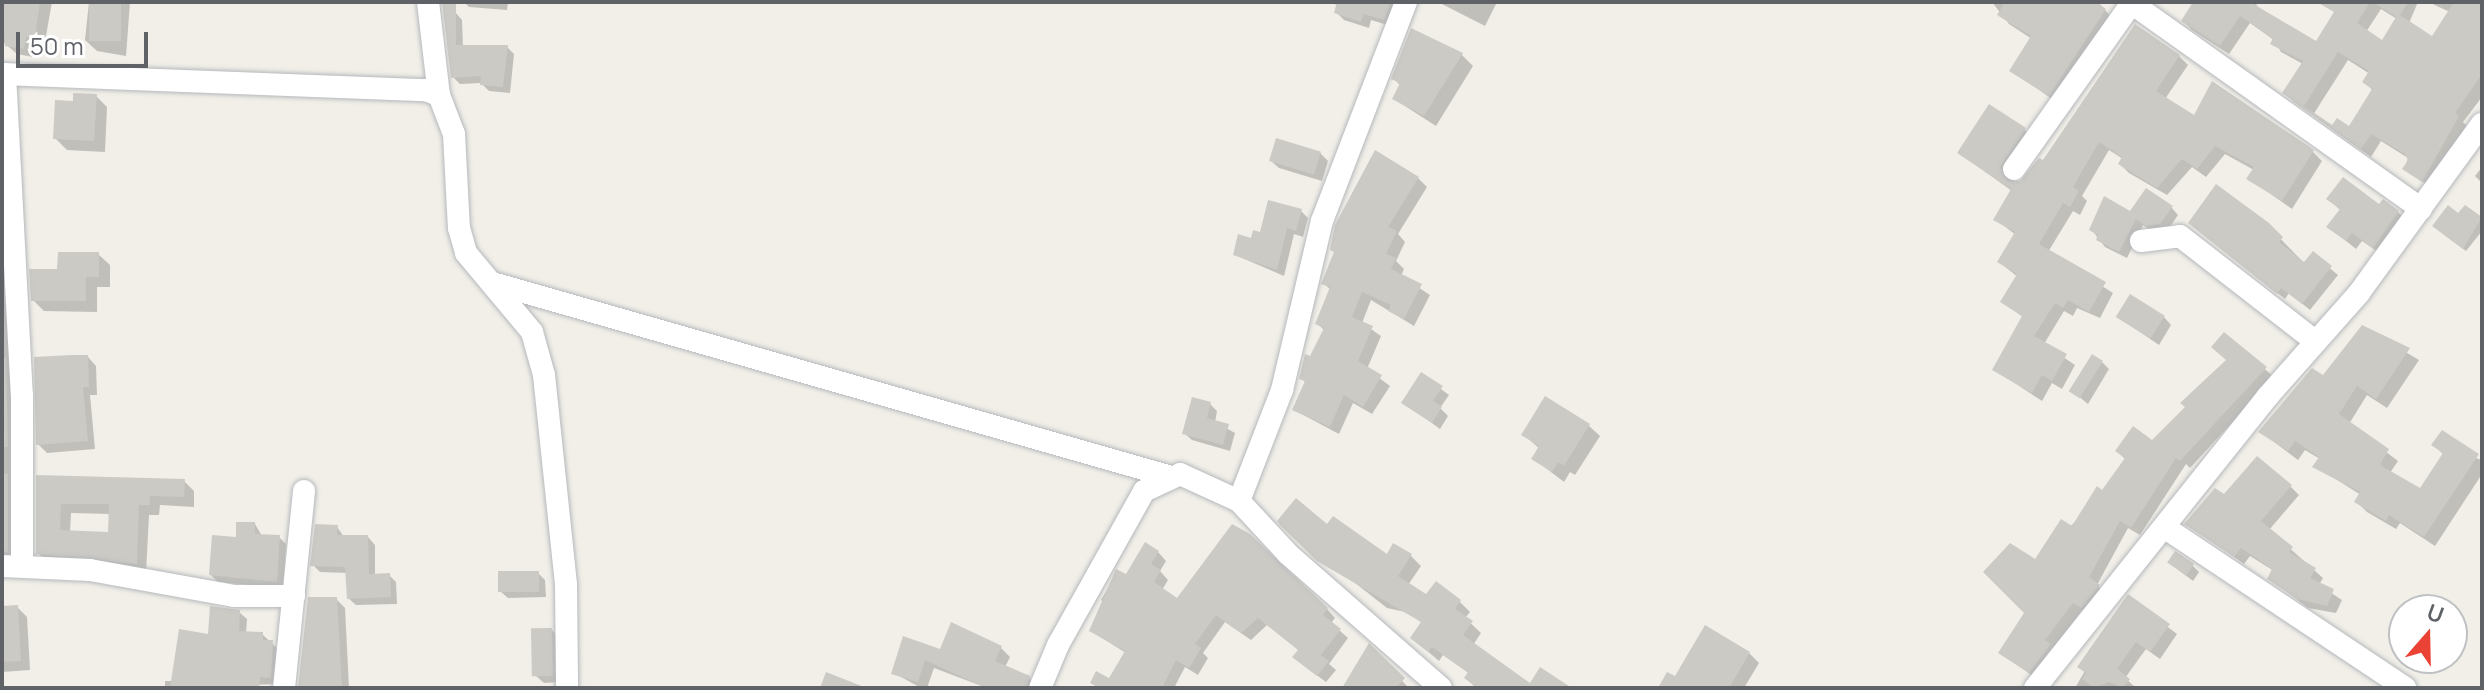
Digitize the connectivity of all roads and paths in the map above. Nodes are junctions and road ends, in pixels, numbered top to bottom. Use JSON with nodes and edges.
{"nodes":[{"id":1,"x":428,"y":2,"type":"edge"},
{"id":2,"x":1406,"y":2,"type":"edge"},
{"id":3,"x":2131,"y":3,"type":"edge"},
{"id":4,"x":4,"y":74,"type":"edge"},
{"id":5,"x":439,"y":95,"type":"junction"},
{"id":6,"x":2482,"y":124,"type":"edge"},
{"id":7,"x":2014,"y":169,"type":"dead end"},
{"id":8,"x":2421,"y":209,"type":"junction"},
{"id":9,"x":2141,"y":241,"type":"dead end"},
{"id":10,"x":496,"y":284,"type":"junction"},
{"id":11,"x":2316,"y":342,"type":"junction"},
{"id":12,"x":1168,"y":476,"type":"junction"},
{"id":13,"x":304,"y":491,"type":"dead end"},
{"id":14,"x":1239,"y":501,"type":"junction"},
{"id":15,"x":2164,"y":527,"type":"junction"},
{"id":16,"x":12,"y":566,"type":"edge"},
{"id":17,"x":294,"y":596,"type":"junction"},
{"id":18,"x":284,"y":688,"type":"edge"},
{"id":19,"x":567,"y":688,"type":"edge"},
{"id":20,"x":1040,"y":688,"type":"edge"},
{"id":21,"x":1441,"y":688,"type":"edge"},
{"id":22,"x":2035,"y":688,"type":"edge"},
{"id":23,"x":2405,"y":688,"type":"edge"}],
"edges":[{"from":1,"to":5,"type":"street"},
{"from":2,"to":14,"type":"street"},
{"from":3,"to":7,"type":"street"},
{"from":3,"to":8,"type":"street"},
{"from":4,"to":5,"type":"street"},
{"from":4,"to":16,"type":"street"},
{"from":5,"to":10,"type":"street"},
{"from":6,"to":8,"type":"street"},
{"from":8,"to":11,"type":"street"},
{"from":9,"to":11,"type":"street"},
{"from":10,"to":12,"type":"street"},
{"from":10,"to":19,"type":"street"},
{"from":11,"to":15,"type":"street"},
{"from":12,"to":14,"type":"street"},
{"from":12,"to":20,"type":"street"},
{"from":13,"to":17,"type":"street"},
{"from":14,"to":21,"type":"street"},
{"from":15,"to":22,"type":"street"},
{"from":15,"to":23,"type":"street"},
{"from":16,"to":17,"type":"street"},
{"from":17,"to":18,"type":"street"}]}
